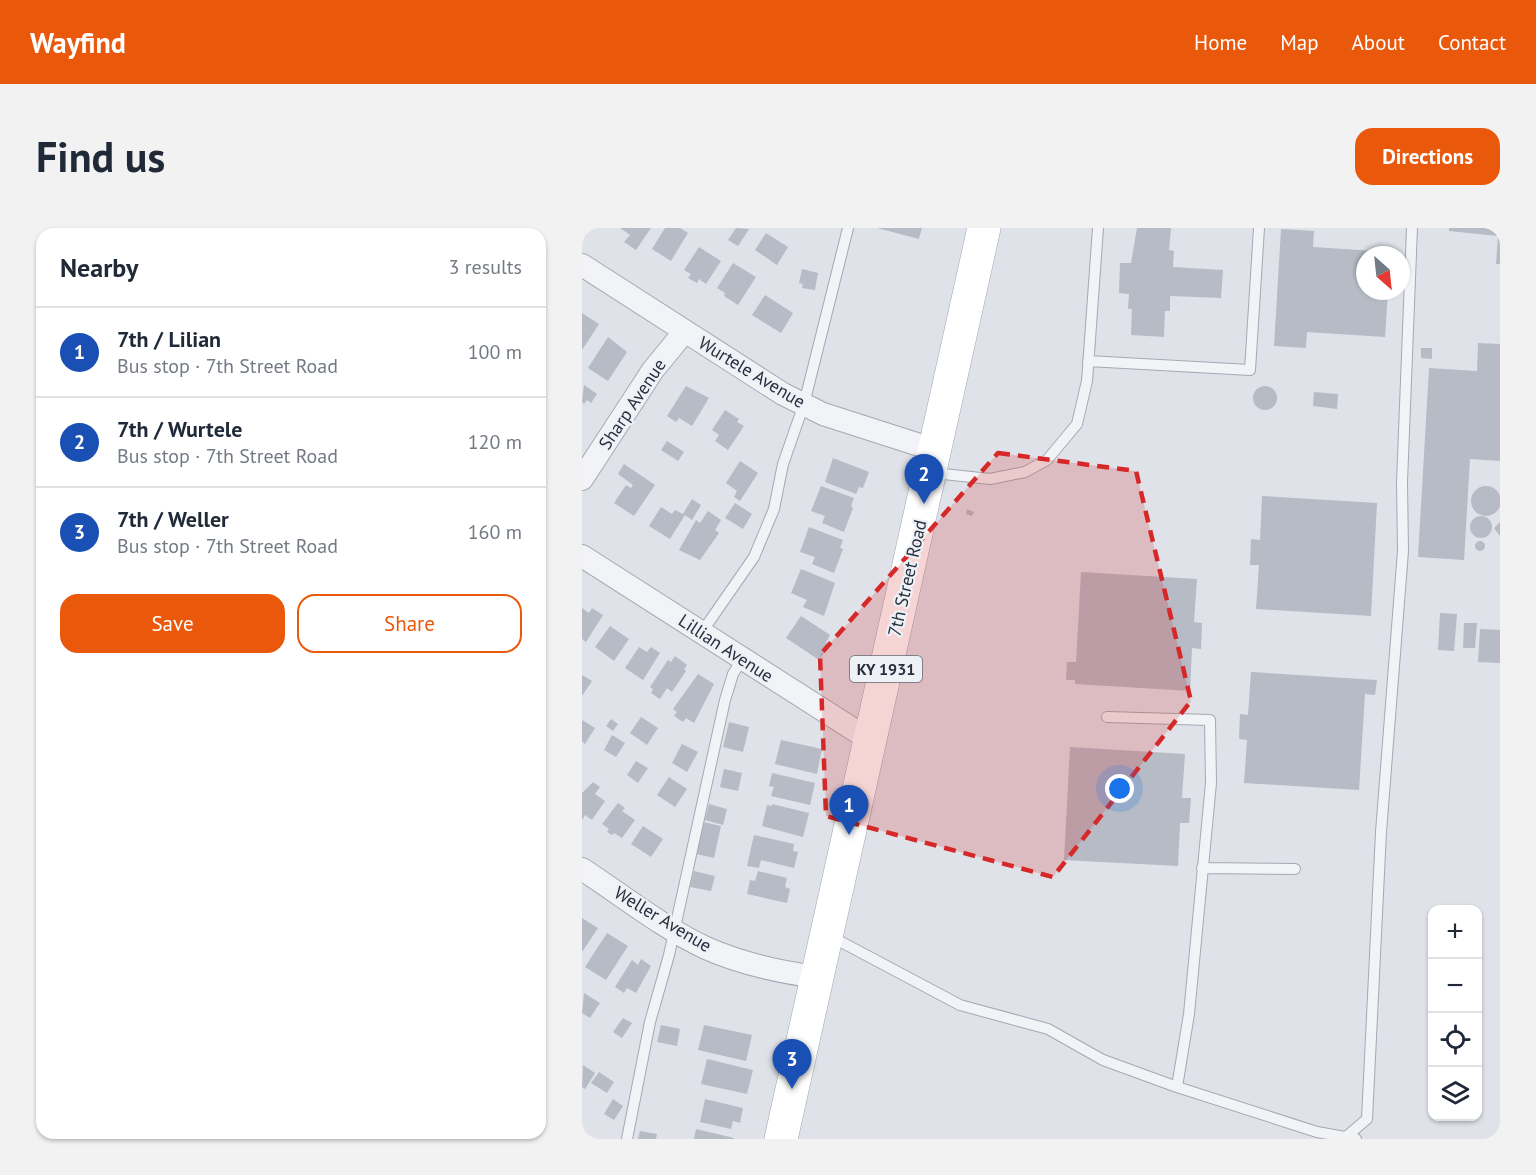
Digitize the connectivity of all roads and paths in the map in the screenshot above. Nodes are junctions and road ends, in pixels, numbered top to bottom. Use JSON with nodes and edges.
{"nodes":[{"id":1,"x":848,"y":228,"type":"edge"},
{"id":2,"x":984,"y":228,"type":"edge"},
{"id":3,"x":1098,"y":228,"type":"edge"},
{"id":4,"x":1259,"y":228,"type":"edge"},
{"id":5,"x":1412,"y":228,"type":"edge"},
{"id":6,"x":582,"y":265,"type":"edge"},
{"id":7,"x":685,"y":331,"type":"junction"},
{"id":8,"x":1088,"y":361,"type":"junction"},
{"id":9,"x":804,"y":404,"type":"junction"},
{"id":10,"x":933,"y":461,"type":"junction"},
{"id":11,"x":582,"y":479,"type":"edge"},
{"id":12,"x":582,"y":556,"type":"edge"},
{"id":13,"x":702,"y":632,"type":"junction"},
{"id":14,"x":743,"y":658,"type":"junction"},
{"id":15,"x":1107,"y":717,"type":"dead end"},
{"id":16,"x":870,"y":740,"type":"junction"},
{"id":17,"x":1202,"y":868,"type":"junction"},
{"id":18,"x":582,"y":869,"type":"edge"},
{"id":19,"x":1295,"y":869,"type":"dead end"},
{"id":20,"x":675,"y":929,"type":"junction"},
{"id":21,"x":826,"y":934,"type":"junction"},
{"id":22,"x":817,"y":976,"type":"junction"},
{"id":23,"x":1177,"y":1087,"type":"junction"},
{"id":24,"x":1352,"y":1137,"type":"edge"},
{"id":25,"x":627,"y":1139,"type":"edge"},
{"id":26,"x":781,"y":1139,"type":"edge"}],
"edges":[{"from":1,"to":9,"type":"lane"},
{"from":2,"to":10,"type":"main road","name":"7th Street Road","number":"KY 1931"},
{"from":3,"to":8,"type":"lane"},
{"from":4,"to":8,"type":"lane"},
{"from":5,"to":24,"type":"lane"},
{"from":6,"to":7,"type":"street","name":"Wurtele Avenue"},
{"from":7,"to":9,"type":"street","name":"Wurtele Avenue"},
{"from":7,"to":11,"type":"street","name":"Sharp Avenue"},
{"from":8,"to":10,"type":"lane"},
{"from":9,"to":10,"type":"street","name":"Wurtele Avenue"},
{"from":9,"to":13,"type":"lane"},
{"from":10,"to":16,"type":"main road","name":"7th Street Road","number":"KY 1931"},
{"from":12,"to":13,"type":"street","name":"Lillian Avenue"},
{"from":13,"to":14,"type":"street","name":"Lillian Avenue"},
{"from":14,"to":16,"type":"street","name":"Lillian Avenue"},
{"from":14,"to":20,"type":"lane"},
{"from":15,"to":17,"type":"lane"},
{"from":16,"to":21,"type":"main road","name":"7th Street Road","number":"KY 1931"},
{"from":17,"to":19,"type":"lane"},
{"from":17,"to":23,"type":"lane"},
{"from":18,"to":20,"type":"street","name":"Weller Avenue"},
{"from":20,"to":22,"type":"street","name":"Weller Avenue"},
{"from":20,"to":25,"type":"lane"},
{"from":21,"to":22,"type":"main road","name":"7th Street Road","number":"KY 1931"},
{"from":21,"to":23,"type":"lane"},
{"from":22,"to":26,"type":"main road","name":"7th Street Road","number":"KY 1931"},
{"from":23,"to":24,"type":"lane"}]}
